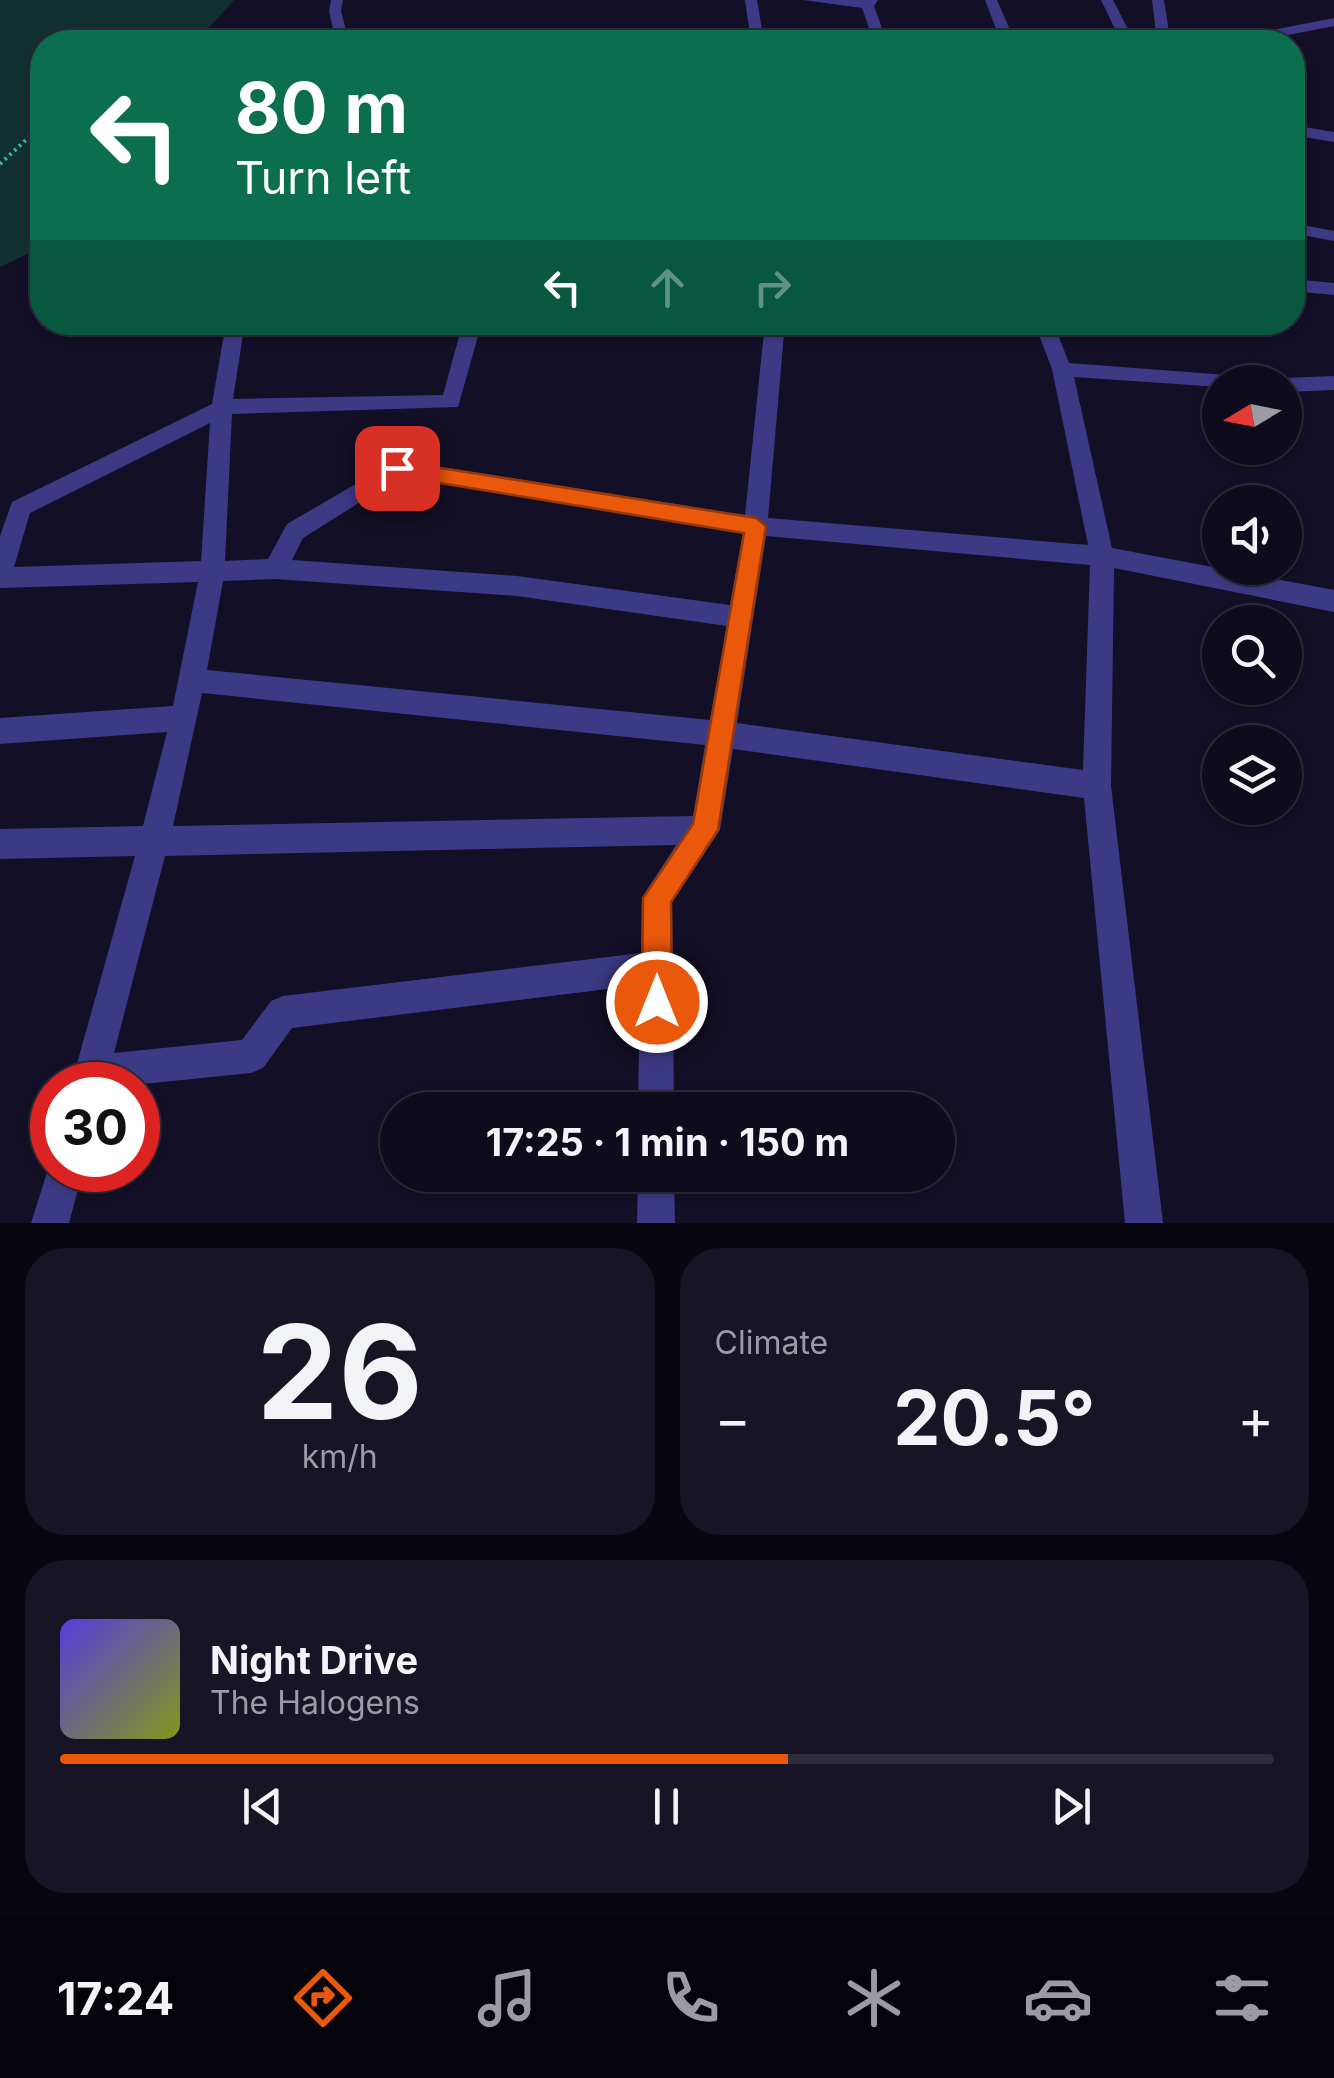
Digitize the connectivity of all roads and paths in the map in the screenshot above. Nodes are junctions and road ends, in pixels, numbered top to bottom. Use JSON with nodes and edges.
{"nodes":[{"id":1,"x":337,"y":0,"type":"edge"},
{"id":2,"x":752,"y":0,"type":"edge"},
{"id":3,"x":808,"y":0,"type":"edge"},
{"id":4,"x":991,"y":0,"type":"edge"},
{"id":5,"x":1106,"y":0,"type":"edge"},
{"id":6,"x":1158,"y":0,"type":"edge"},
{"id":7,"x":869,"y":3,"type":"edge"},
{"id":8,"x":1334,"y":22,"type":"edge"},
{"id":9,"x":340,"y":30,"type":"edge"},
{"id":10,"x":756,"y":30,"type":"edge"},
{"id":11,"x":877,"y":30,"type":"edge"},
{"id":12,"x":1001,"y":30,"type":"edge"},
{"id":13,"x":1121,"y":30,"type":"edge"},
{"id":14,"x":1162,"y":30,"type":"edge"},
{"id":15,"x":1289,"y":30,"type":"edge"},
{"id":16,"x":1305,"y":132,"type":"edge"},
{"id":17,"x":1334,"y":137,"type":"edge"},
{"id":18,"x":30,"y":138,"type":"edge"},
{"id":19,"x":0,"y":164,"type":"edge"},
{"id":20,"x":1305,"y":230,"type":"edge"},
{"id":21,"x":1334,"y":236,"type":"edge"},
{"id":22,"x":1305,"y":286,"type":"edge"},
{"id":23,"x":1334,"y":288,"type":"edge"},
{"id":24,"x":234,"y":335,"type":"edge"},
{"id":25,"x":469,"y":335,"type":"edge"},
{"id":26,"x":775,"y":335,"type":"edge"},
{"id":27,"x":1048,"y":335,"type":"edge"},
{"id":28,"x":1062,"y":368,"type":"junction"},
{"id":29,"x":1202,"y":379,"type":"edge"},
{"id":30,"x":1334,"y":383,"type":"edge"},
{"id":31,"x":1302,"y":385,"type":"edge"},
{"id":32,"x":224,"y":407,"type":"junction"},
{"id":33,"x":756,"y":526,"type":"junction"},
{"id":34,"x":1102,"y":556,"type":"junction"},
{"id":35,"x":276,"y":569,"type":"junction"},
{"id":36,"x":212,"y":571,"type":"junction"},
{"id":37,"x":0,"y":576,"type":"edge"},
{"id":38,"x":1334,"y":601,"type":"edge"},
{"id":39,"x":742,"y":617,"type":"junction"},
{"id":40,"x":189,"y":680,"type":"junction"},
{"id":41,"x":182,"y":718,"type":"junction"},
{"id":42,"x":0,"y":731,"type":"edge"},
{"id":43,"x":720,"y":734,"type":"junction"},
{"id":44,"x":1096,"y":786,"type":"junction"},
{"id":45,"x":705,"y":830,"type":"junction"},
{"id":46,"x":154,"y":842,"type":"junction"},
{"id":47,"x":0,"y":844,"type":"edge"},
{"id":48,"x":657,"y":967,"type":"junction"},
{"id":49,"x":95,"y":1062,"type":"edge"},
{"id":50,"x":160,"y":1069,"type":"edge"},
{"id":51,"x":656,"y":1092,"type":"edge"},
{"id":52,"x":59,"y":1192,"type":"edge"},
{"id":53,"x":656,"y":1192,"type":"edge"},
{"id":54,"x":50,"y":1223,"type":"edge"},
{"id":55,"x":656,"y":1223,"type":"edge"},
{"id":56,"x":1144,"y":1223,"type":"edge"}],
"edges":[{"from":1,"to":9,"type":"street"},
{"from":2,"to":10,"type":"street"},
{"from":3,"to":7,"type":"street"},
{"from":4,"to":12,"type":"street"},
{"from":5,"to":13,"type":"street"},
{"from":6,"to":14,"type":"street"},
{"from":7,"to":11,"type":"street"},
{"from":8,"to":15,"type":"street"},
{"from":16,"to":17,"type":"street"},
{"from":18,"to":19,"type":"path"},
{"from":20,"to":21,"type":"street"},
{"from":22,"to":23,"type":"street"},
{"from":24,"to":32,"type":"street"},
{"from":25,"to":32,"type":"street"},
{"from":26,"to":33,"type":"street"},
{"from":27,"to":28,"type":"street"},
{"from":28,"to":29,"type":"street"},
{"from":28,"to":34,"type":"street"},
{"from":30,"to":31,"type":"street"},
{"from":32,"to":36,"type":"street"},
{"from":32,"to":37,"type":"street"},
{"from":33,"to":34,"type":"street"},
{"from":33,"to":35,"type":"street"},
{"from":33,"to":39,"type":"street"},
{"from":34,"to":38,"type":"street"},
{"from":34,"to":44,"type":"street"},
{"from":35,"to":36,"type":"street"},
{"from":35,"to":39,"type":"street"},
{"from":36,"to":37,"type":"street"},
{"from":36,"to":40,"type":"street"},
{"from":39,"to":43,"type":"street"},
{"from":40,"to":41,"type":"street"},
{"from":40,"to":43,"type":"street"},
{"from":41,"to":42,"type":"street"},
{"from":41,"to":46,"type":"street"},
{"from":43,"to":44,"type":"street"},
{"from":43,"to":45,"type":"street"},
{"from":44,"to":56,"type":"street"},
{"from":45,"to":46,"type":"street"},
{"from":45,"to":48,"type":"street"},
{"from":46,"to":47,"type":"street"},
{"from":46,"to":49,"type":"street"},
{"from":48,"to":50,"type":"street"},
{"from":48,"to":51,"type":"street"},
{"from":52,"to":54,"type":"street"},
{"from":53,"to":55,"type":"street"}]}
